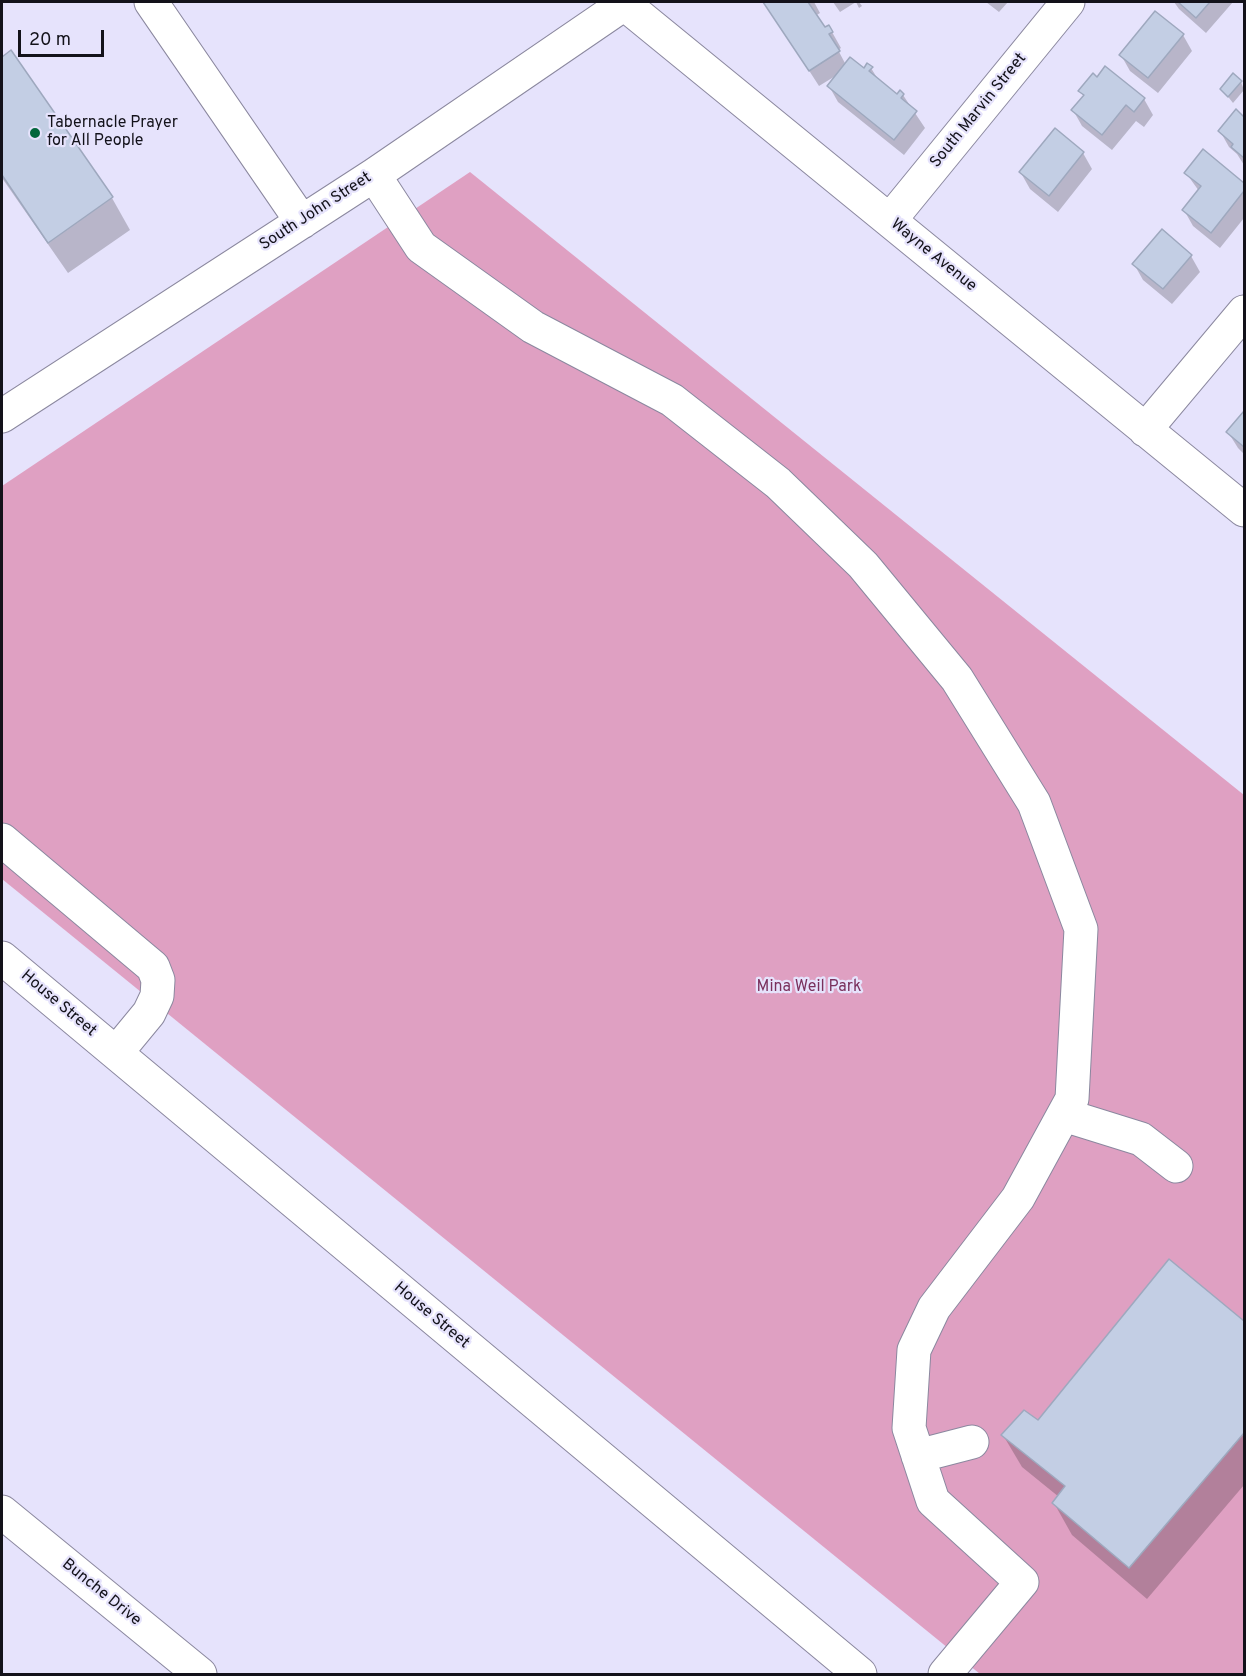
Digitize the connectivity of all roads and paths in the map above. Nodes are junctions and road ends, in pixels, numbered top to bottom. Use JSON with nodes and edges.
{"nodes":[{"id":1,"x":151,"y":2,"type":"edge"},
{"id":2,"x":624,"y":2,"type":"edge"},
{"id":3,"x":1068,"y":2,"type":"edge"},
{"id":4,"x":374,"y":175,"type":"junction"},
{"id":5,"x":890,"y":220,"type":"junction"},
{"id":6,"x":302,"y":222,"type":"junction"},
{"id":7,"x":1245,"y":312,"type":"edge"},
{"id":8,"x":2,"y":416,"type":"edge"},
{"id":9,"x":1145,"y":430,"type":"junction"},
{"id":10,"x":1245,"y":510,"type":"edge"},
{"id":11,"x":2,"y":840,"type":"edge"},
{"id":12,"x":2,"y":958,"type":"edge"},
{"id":13,"x":116,"y":1053,"type":"junction"},
{"id":14,"x":1064,"y":1115,"type":"junction"},
{"id":15,"x":1176,"y":1166,"type":"dead end"},
{"id":16,"x":972,"y":1442,"type":"dead end"},
{"id":17,"x":918,"y":1456,"type":"junction"},
{"id":18,"x":2,"y":1512,"type":"edge"},
{"id":19,"x":200,"y":1674,"type":"edge"},
{"id":20,"x":860,"y":1674,"type":"edge"},
{"id":21,"x":945,"y":1674,"type":"edge"}],
"edges":[{"from":1,"to":6,"type":"street"},
{"from":2,"to":4,"type":"street","name":"South John Street"},
{"from":2,"to":5,"type":"street","name":"Wayne Avenue"},
{"from":3,"to":5,"type":"street","name":"South Marvin Street"},
{"from":4,"to":6,"type":"street","name":"South John Street"},
{"from":4,"to":14,"type":"street"},
{"from":5,"to":9,"type":"street","name":"Wayne Avenue"},
{"from":6,"to":8,"type":"street","name":"South John Street"},
{"from":7,"to":9,"type":"street"},
{"from":9,"to":10,"type":"street","name":"Wayne Avenue"},
{"from":11,"to":13,"type":"street"},
{"from":12,"to":13,"type":"street","name":"House Street"},
{"from":13,"to":20,"type":"street","name":"House Street"},
{"from":14,"to":15,"type":"street"},
{"from":14,"to":17,"type":"street"},
{"from":16,"to":17,"type":"street"},
{"from":17,"to":21,"type":"street"},
{"from":18,"to":19,"type":"street","name":"Bunche Drive"}]}
